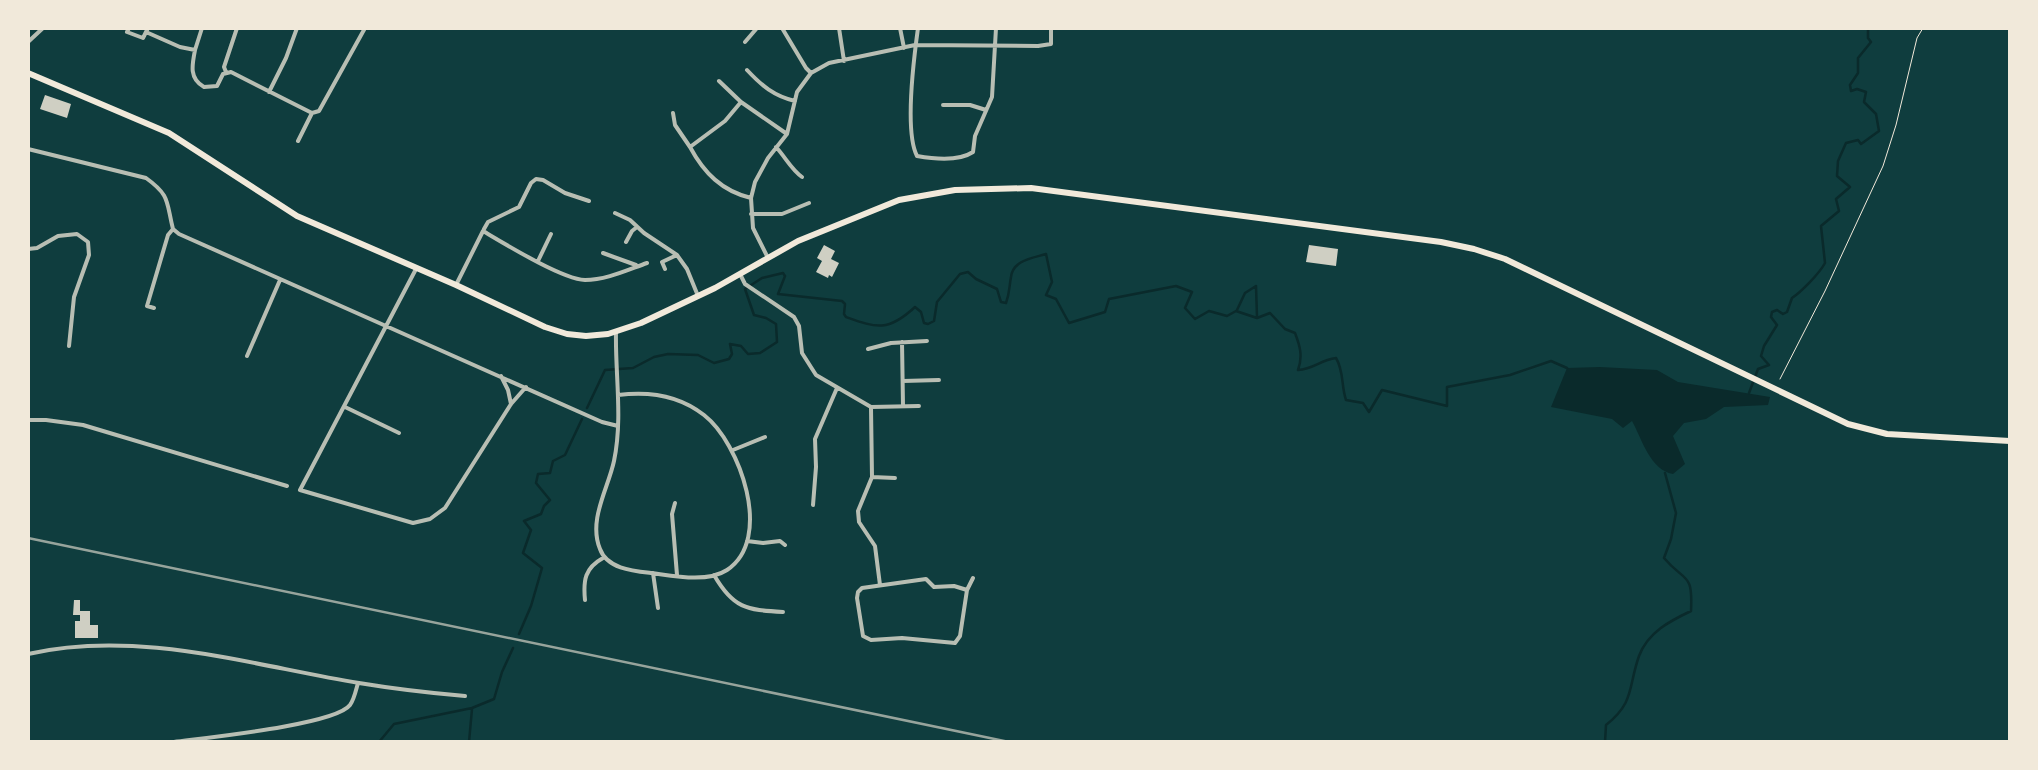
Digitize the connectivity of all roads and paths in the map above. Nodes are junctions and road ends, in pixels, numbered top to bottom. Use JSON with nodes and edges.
{"nodes":[{"id":1,"x":42,"y":28,"type":"edge"},
{"id":2,"x":128,"y":28,"type":"edge"},
{"id":3,"x":202,"y":28,"type":"edge"},
{"id":4,"x":237,"y":28,"type":"edge"},
{"id":5,"x":297,"y":28,"type":"edge"},
{"id":6,"x":364,"y":28,"type":"edge"},
{"id":7,"x":757,"y":28,"type":"edge"},
{"id":8,"x":782,"y":28,"type":"edge"},
{"id":9,"x":839,"y":28,"type":"edge"},
{"id":10,"x":900,"y":28,"type":"edge"},
{"id":11,"x":918,"y":28,"type":"edge"},
{"id":12,"x":996,"y":28,"type":"edge"},
{"id":13,"x":1051,"y":28,"type":"edge"},
{"id":14,"x":1923,"y":28,"type":"edge"},
{"id":15,"x":147,"y":30,"type":"edge"},
{"id":16,"x":28,"y":42,"type":"edge"},
{"id":17,"x":746,"y":42,"type":"dead end"},
{"id":18,"x":916,"y":45,"type":"junction"},
{"id":19,"x":996,"y":46,"type":"junction"},
{"id":20,"x":904,"y":48,"type":"junction"},
{"id":21,"x":195,"y":50,"type":"junction"},
{"id":22,"x":844,"y":61,"type":"junction"},
{"id":23,"x":747,"y":70,"type":"dead end"},
{"id":24,"x":28,"y":72,"type":"edge"},
{"id":25,"x":226,"y":72,"type":"junction"},
{"id":26,"x":812,"y":73,"type":"junction"},
{"id":27,"x":719,"y":81,"type":"dead end"},
{"id":28,"x":269,"y":92,"type":"junction"},
{"id":29,"x":795,"y":101,"type":"junction"},
{"id":30,"x":741,"y":102,"type":"junction"},
{"id":31,"x":943,"y":105,"type":"dead end"},
{"id":32,"x":986,"y":110,"type":"junction"},
{"id":33,"x":312,"y":113,"type":"junction"},
{"id":34,"x":673,"y":113,"type":"dead end"},
{"id":35,"x":787,"y":134,"type":"junction"},
{"id":36,"x":298,"y":141,"type":"dead end"},
{"id":37,"x":690,"y":147,"type":"junction"},
{"id":38,"x":776,"y":147,"type":"junction"},
{"id":39,"x":28,"y":149,"type":"edge"},
{"id":40,"x":802,"y":177,"type":"dead end"},
{"id":41,"x":751,"y":198,"type":"junction"},
{"id":42,"x":589,"y":201,"type":"dead end"},
{"id":43,"x":809,"y":202,"type":"dead end"},
{"id":44,"x":615,"y":214,"type":"dead end"},
{"id":45,"x":751,"y":214,"type":"junction"},
{"id":46,"x":637,"y":227,"type":"junction"},
{"id":47,"x":172,"y":229,"type":"junction"},
{"id":48,"x":483,"y":231,"type":"junction"},
{"id":49,"x":552,"y":234,"type":"dead end"},
{"id":50,"x":626,"y":242,"type":"dead end"},
{"id":51,"x":28,"y":249,"type":"edge"},
{"id":52,"x":603,"y":253,"type":"dead end"},
{"id":53,"x":677,"y":255,"type":"junction"},
{"id":54,"x":768,"y":258,"type":"junction"},
{"id":55,"x":538,"y":261,"type":"junction"},
{"id":56,"x":647,"y":262,"type":"dead end"},
{"id":57,"x":638,"y":266,"type":"junction"},
{"id":58,"x":416,"y":268,"type":"junction"},
{"id":59,"x":666,"y":269,"type":"dead end"},
{"id":60,"x":740,"y":274,"type":"junction"},
{"id":61,"x":280,"y":280,"type":"junction"},
{"id":62,"x":456,"y":284,"type":"junction"},
{"id":63,"x":698,"y":296,"type":"junction"},
{"id":64,"x":154,"y":308,"type":"dead end"},
{"id":65,"x":387,"y":326,"type":"junction"},
{"id":66,"x":616,"y":332,"type":"junction"},
{"id":67,"x":926,"y":341,"type":"dead end"},
{"id":68,"x":902,"y":342,"type":"junction"},
{"id":69,"x":69,"y":346,"type":"dead end"},
{"id":70,"x":868,"y":349,"type":"dead end"},
{"id":71,"x":247,"y":356,"type":"dead end"},
{"id":72,"x":501,"y":376,"type":"junction"},
{"id":73,"x":903,"y":380,"type":"junction"},
{"id":74,"x":938,"y":380,"type":"dead end"},
{"id":75,"x":526,"y":387,"type":"junction"},
{"id":76,"x":837,"y":388,"type":"junction"},
{"id":77,"x":1775,"y":389,"type":"junction"},
{"id":78,"x":618,"y":395,"type":"junction"},
{"id":79,"x":511,"y":404,"type":"junction"},
{"id":80,"x":903,"y":406,"type":"junction"},
{"id":81,"x":919,"y":406,"type":"dead end"},
{"id":82,"x":345,"y":407,"type":"junction"},
{"id":83,"x":871,"y":407,"type":"junction"},
{"id":84,"x":28,"y":420,"type":"edge"},
{"id":85,"x":618,"y":426,"type":"junction"},
{"id":86,"x":400,"y":433,"type":"dead end"},
{"id":87,"x":765,"y":436,"type":"dead end"},
{"id":88,"x":2010,"y":442,"type":"edge"},
{"id":89,"x":733,"y":450,"type":"junction"},
{"id":90,"x":872,"y":477,"type":"junction"},
{"id":91,"x":895,"y":478,"type":"dead end"},
{"id":92,"x":287,"y":486,"type":"dead end"},
{"id":93,"x":674,"y":503,"type":"dead end"},
{"id":94,"x":813,"y":505,"type":"dead end"},
{"id":95,"x":747,"y":541,"type":"junction"},
{"id":96,"x":784,"y":546,"type":"dead end"},
{"id":97,"x":604,"y":558,"type":"junction"},
{"id":98,"x":926,"y":570,"type":"dead end"},
{"id":99,"x":653,"y":573,"type":"junction"},
{"id":100,"x":678,"y":575,"type":"junction"},
{"id":101,"x":714,"y":575,"type":"junction"},
{"id":102,"x":926,"y":578,"type":"junction"},
{"id":103,"x":973,"y":578,"type":"dead end"},
{"id":104,"x":880,"y":586,"type":"junction"},
{"id":105,"x":967,"y":590,"type":"junction"},
{"id":106,"x":585,"y":600,"type":"dead end"},
{"id":107,"x":658,"y":608,"type":"dead end"},
{"id":108,"x":783,"y":612,"type":"dead end"},
{"id":109,"x":28,"y":652,"type":"edge"},
{"id":110,"x":358,"y":683,"type":"junction"},
{"id":111,"x":465,"y":696,"type":"dead end"},
{"id":112,"x":174,"y":742,"type":"edge"}],
"edges":[{"from":1,"to":16,"type":"street"},
{"from":2,"to":15,"type":"street"},
{"from":3,"to":21,"type":"street"},
{"from":4,"to":25,"type":"street"},
{"from":5,"to":28,"type":"street"},
{"from":6,"to":33,"type":"street"},
{"from":7,"to":17,"type":"street"},
{"from":8,"to":26,"type":"street"},
{"from":9,"to":22,"type":"street"},
{"from":10,"to":20,"type":"street"},
{"from":11,"to":18,"type":"street"},
{"from":12,"to":19,"type":"street"},
{"from":13,"to":19,"type":"street"},
{"from":14,"to":77,"type":"path"},
{"from":15,"to":21,"type":"street"},
{"from":18,"to":19,"type":"street"},
{"from":18,"to":20,"type":"street"},
{"from":18,"to":32,"type":"street"},
{"from":19,"to":32,"type":"street"},
{"from":20,"to":22,"type":"street"},
{"from":21,"to":25,"type":"street"},
{"from":22,"to":26,"type":"street"},
{"from":23,"to":29,"type":"street"},
{"from":24,"to":58,"type":"main road"},
{"from":25,"to":28,"type":"street"},
{"from":26,"to":29,"type":"street"},
{"from":27,"to":30,"type":"street"},
{"from":28,"to":33,"type":"street"},
{"from":29,"to":35,"type":"street"},
{"from":30,"to":35,"type":"street"},
{"from":30,"to":37,"type":"street"},
{"from":31,"to":32,"type":"street"},
{"from":33,"to":36,"type":"street"},
{"from":34,"to":37,"type":"street"},
{"from":35,"to":38,"type":"street"},
{"from":37,"to":41,"type":"street"},
{"from":38,"to":40,"type":"street"},
{"from":38,"to":41,"type":"street"},
{"from":39,"to":47,"type":"street"},
{"from":41,"to":45,"type":"street"},
{"from":42,"to":48,"type":"street"},
{"from":43,"to":45,"type":"street"},
{"from":44,"to":46,"type":"street"},
{"from":45,"to":54,"type":"street"},
{"from":46,"to":50,"type":"street"},
{"from":46,"to":53,"type":"street"},
{"from":47,"to":61,"type":"street"},
{"from":47,"to":64,"type":"street"},
{"from":48,"to":55,"type":"street"},
{"from":48,"to":62,"type":"street"},
{"from":49,"to":55,"type":"street"},
{"from":51,"to":69,"type":"street"},
{"from":52,"to":57,"type":"street"},
{"from":53,"to":59,"type":"street"},
{"from":53,"to":63,"type":"street"},
{"from":54,"to":60,"type":"main road"},
{"from":54,"to":77,"type":"main road"},
{"from":55,"to":57,"type":"street"},
{"from":56,"to":57,"type":"street"},
{"from":58,"to":62,"type":"main road"},
{"from":58,"to":65,"type":"street"},
{"from":60,"to":63,"type":"main road"},
{"from":60,"to":76,"type":"street"},
{"from":61,"to":65,"type":"street"},
{"from":61,"to":71,"type":"street"},
{"from":62,"to":66,"type":"main road"},
{"from":63,"to":66,"type":"main road"},
{"from":65,"to":72,"type":"street"},
{"from":65,"to":82,"type":"street"},
{"from":66,"to":78,"type":"street"},
{"from":67,"to":68,"type":"street"},
{"from":68,"to":70,"type":"street"},
{"from":68,"to":73,"type":"street"},
{"from":72,"to":75,"type":"street"},
{"from":72,"to":79,"type":"street"},
{"from":73,"to":74,"type":"street"},
{"from":73,"to":80,"type":"street"},
{"from":75,"to":79,"type":"street"},
{"from":75,"to":85,"type":"street"},
{"from":76,"to":83,"type":"street"},
{"from":76,"to":94,"type":"street"},
{"from":77,"to":88,"type":"main road"},
{"from":78,"to":85,"type":"street"},
{"from":78,"to":89,"type":"street"},
{"from":79,"to":82,"type":"street"},
{"from":80,"to":81,"type":"street"},
{"from":80,"to":83,"type":"street"},
{"from":82,"to":86,"type":"street"},
{"from":83,"to":90,"type":"street"},
{"from":84,"to":92,"type":"street"},
{"from":85,"to":97,"type":"street"},
{"from":87,"to":89,"type":"street"},
{"from":89,"to":95,"type":"street"},
{"from":90,"to":91,"type":"street"},
{"from":90,"to":104,"type":"street"},
{"from":93,"to":100,"type":"street"},
{"from":95,"to":96,"type":"street"},
{"from":95,"to":101,"type":"street"},
{"from":97,"to":99,"type":"street"},
{"from":97,"to":106,"type":"street"},
{"from":98,"to":102,"type":"street"},
{"from":99,"to":100,"type":"street"},
{"from":99,"to":107,"type":"street"},
{"from":100,"to":101,"type":"street"},
{"from":101,"to":108,"type":"street"},
{"from":102,"to":104,"type":"street"},
{"from":102,"to":105,"type":"street"},
{"from":103,"to":105,"type":"street"},
{"from":104,"to":105,"type":"street"},
{"from":109,"to":110,"type":"street"},
{"from":110,"to":111,"type":"street"},
{"from":110,"to":112,"type":"street"}]}
